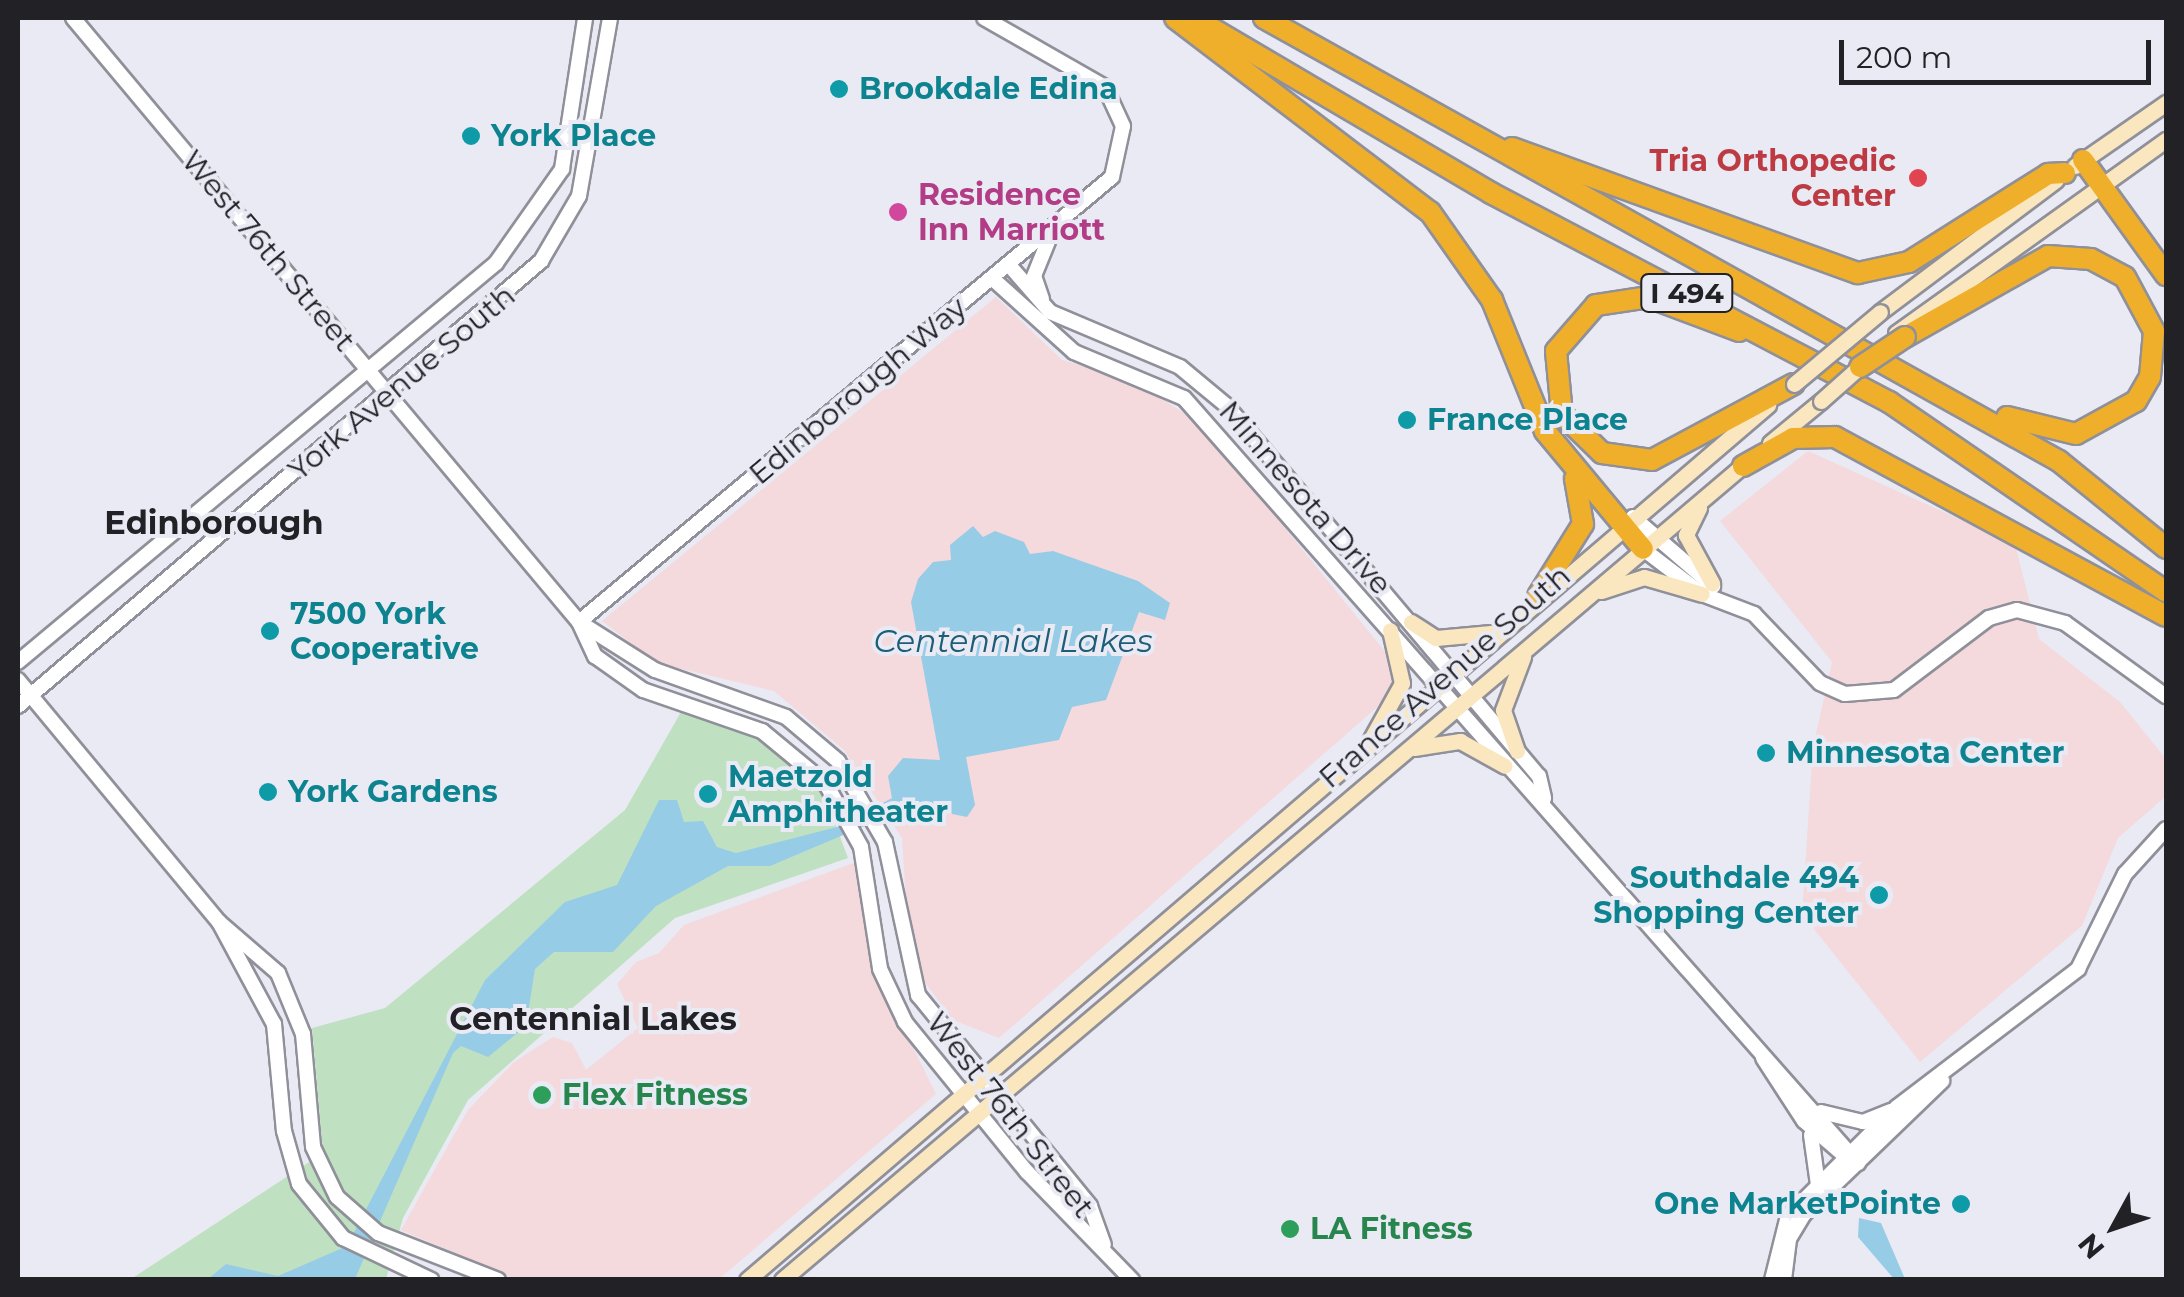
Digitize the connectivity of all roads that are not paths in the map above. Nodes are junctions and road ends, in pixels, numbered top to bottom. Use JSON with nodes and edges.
{"nodes":[{"id":1,"x":73,"y":18,"type":"edge"},
{"id":2,"x":585,"y":18,"type":"edge"},
{"id":3,"x":610,"y":18,"type":"edge"},
{"id":4,"x":984,"y":18,"type":"edge"},
{"id":5,"x":1175,"y":18,"type":"edge"},
{"id":6,"x":1194,"y":18,"type":"edge"},
{"id":7,"x":1264,"y":18,"type":"edge"},
{"id":8,"x":2166,"y":104,"type":"edge"},
{"id":9,"x":1420,"y":109,"type":"junction"},
{"id":10,"x":2166,"y":140,"type":"edge"},
{"id":11,"x":2074,"y":166,"type":"junction"},
{"id":12,"x":2106,"y":184,"type":"junction"},
{"id":13,"x":1064,"y":221,"type":"junction"},
{"id":14,"x":1009,"y":264,"type":"junction"},
{"id":15,"x":2166,"y":274,"type":"edge"},
{"id":16,"x":992,"y":278,"type":"junction"},
{"id":17,"x":1046,"y":308,"type":"junction"},
{"id":18,"x":1900,"y":335,"type":"junction"},
{"id":19,"x":1882,"y":362,"type":"junction"},
{"id":20,"x":1860,"y":367,"type":"joint"},
{"id":21,"x":368,"y":370,"type":"junction"},
{"id":22,"x":1794,"y":384,"type":"junction"},
{"id":23,"x":390,"y":396,"type":"junction"},
{"id":24,"x":1889,"y":402,"type":"junction"},
{"id":25,"x":1560,"y":450,"type":"junction"},
{"id":26,"x":1743,"y":466,"type":"junction"},
{"id":27,"x":1703,"y":499,"type":"junction"},
{"id":28,"x":1628,"y":522,"type":"junction"},
{"id":29,"x":1649,"y":544,"type":"junction"},
{"id":30,"x":2166,"y":548,"type":"edge"},
{"id":31,"x":1711,"y":591,"type":"junction"},
{"id":32,"x":2166,"y":592,"type":"edge"},
{"id":33,"x":1538,"y":596,"type":"junction"},
{"id":34,"x":1588,"y":596,"type":"junction"},
{"id":35,"x":2166,"y":616,"type":"edge"},
{"id":36,"x":579,"y":622,"type":"junction"},
{"id":37,"x":1411,"y":622,"type":"junction"},
{"id":38,"x":1390,"y":630,"type":"junction"},
{"id":39,"x":1495,"y":632,"type":"junction"},
{"id":40,"x":1536,"y":638,"type":"junction"},
{"id":41,"x":18,"y":662,"type":"edge"},
{"id":42,"x":1452,"y":671,"type":"junction"},
{"id":43,"x":18,"y":680,"type":"edge"},
{"id":44,"x":1437,"y":685,"type":"junction"},
{"id":45,"x":30,"y":695,"type":"junction"},
{"id":46,"x":1472,"y":695,"type":"junction"},
{"id":47,"x":2166,"y":696,"type":"edge"},
{"id":48,"x":18,"y":706,"type":"edge"},
{"id":49,"x":1456,"y":708,"type":"junction"},
{"id":50,"x":1369,"y":742,"type":"junction"},
{"id":51,"x":1405,"y":750,"type":"junction"},
{"id":52,"x":1518,"y":751,"type":"junction"},
{"id":53,"x":1505,"y":766,"type":"junction"},
{"id":54,"x":1544,"y":798,"type":"junction"},
{"id":55,"x":2166,"y":829,"type":"edge"},
{"id":56,"x":219,"y":922,"type":"junction"},
{"id":57,"x":982,"y":1077,"type":"junction"},
{"id":58,"x":1942,"y":1081,"type":"junction"},
{"id":59,"x":963,"y":1094,"type":"junction"},
{"id":60,"x":998,"y":1095,"type":"junction"},
{"id":61,"x":1897,"y":1107,"type":"junction"},
{"id":62,"x":978,"y":1112,"type":"junction"},
{"id":63,"x":1810,"y":1115,"type":"junction"},
{"id":64,"x":1852,"y":1158,"type":"junction"},
{"id":65,"x":1818,"y":1186,"type":"junction"},
{"id":66,"x":1104,"y":1245,"type":"junction"},
{"id":67,"x":431,"y":1280,"type":"edge"},
{"id":68,"x":498,"y":1280,"type":"edge"},
{"id":69,"x":747,"y":1280,"type":"edge"},
{"id":70,"x":782,"y":1280,"type":"edge"},
{"id":71,"x":1132,"y":1280,"type":"edge"},
{"id":72,"x":1772,"y":1280,"type":"edge"},
{"id":73,"x":1784,"y":1280,"type":"edge"}],
"edges":[{"from":1,"to":21,"type":"street","name":"West 76th Street"},
{"from":2,"to":21,"type":"street","name":"York Avenue South"},
{"from":3,"to":23,"type":"street","name":"York Avenue South"},
{"from":4,"to":13,"type":"street","name":"Edinborough Way"},
{"from":5,"to":25,"type":"highway"},
{"from":6,"to":24,"type":"highway","number":"I 494"},
{"from":7,"to":9,"type":"highway","number":"I 494"},
{"from":8,"to":11,"type":"main road","name":"France Avenue South"},
{"from":9,"to":11,"type":"highway"},
{"from":9,"to":19,"type":"highway","number":"I 494"},
{"from":10,"to":12,"type":"main road"},
{"from":11,"to":12,"type":"highway"},
{"from":11,"to":22,"type":"main road","name":"France Avenue South","bridge":true},
{"from":12,"to":15,"type":"highway"},
{"from":12,"to":18,"type":"main road"},
{"from":13,"to":14,"type":"street","name":"Edinborough Way"},
{"from":13,"to":17,"type":"street"},
{"from":14,"to":16,"type":"street","name":"Edinborough Way"},
{"from":14,"to":17,"type":"street","name":"Minnesota Drive"},
{"from":16,"to":36,"type":"street","name":"Edinborough Way"},
{"from":16,"to":38,"type":"street","name":"Minnesota Drive"},
{"from":17,"to":37,"type":"street","name":"Minnesota Drive"},
{"from":18,"to":19,"type":"highway"},
{"from":18,"to":20,"type":"highway","bridge":true},
{"from":19,"to":30,"type":"highway","number":"I 494"},
{"from":20,"to":26,"type":"main road","name":"France Avenue South","bridge":true},
{"from":21,"to":23,"type":"street","name":"West 76th Street"},
{"from":21,"to":41,"type":"street","name":"York Avenue South"},
{"from":22,"to":24,"type":"highway"},
{"from":22,"to":28,"type":"main road","name":"France Avenue South"},
{"from":23,"to":36,"type":"street","name":"West 76th Street"},
{"from":23,"to":45,"type":"street","name":"York Avenue South"},
{"from":24,"to":32,"type":"highway","number":"I 494"},
{"from":25,"to":28,"type":"highway"},
{"from":25,"to":33,"type":"highway"},
{"from":26,"to":27,"type":"main road","name":"France Avenue South"},
{"from":26,"to":35,"type":"highway"},
{"from":27,"to":29,"type":"main road","name":"France Avenue South"},
{"from":27,"to":31,"type":"main road"},
{"from":28,"to":29,"type":"highway"},
{"from":28,"to":33,"type":"main road","name":"France Avenue South"},
{"from":29,"to":31,"type":"street"},
{"from":29,"to":34,"type":"main road","name":"France Avenue South"},
{"from":31,"to":34,"type":"main road"},
{"from":31,"to":47,"type":"street"},
{"from":33,"to":39,"type":"main road","name":"France Avenue South"},
{"from":34,"to":40,"type":"main road","name":"France Avenue South"},
{"from":36,"to":57,"type":"street","name":"West 76th Street"},
{"from":36,"to":59,"type":"street","name":"West 76th Street"},
{"from":37,"to":39,"type":"main road"},
{"from":37,"to":42,"type":"street","name":"Minnesota Drive"},
{"from":38,"to":44,"type":"street","name":"Minnesota Drive"},
{"from":38,"to":50,"type":"main road"},
{"from":39,"to":42,"type":"main road","name":"France Avenue South"},
{"from":40,"to":46,"type":"main road","name":"France Avenue South"},
{"from":40,"to":52,"type":"main road"},
{"from":42,"to":44,"type":"main road","name":"France Avenue South"},
{"from":42,"to":46,"type":"street","name":"Minnesota Drive"},
{"from":43,"to":45,"type":"street"},
{"from":44,"to":49,"type":"street","name":"Minnesota Drive"},
{"from":44,"to":50,"type":"main road","name":"France Avenue South"},
{"from":45,"to":48,"type":"street","name":"York Avenue South"},
{"from":45,"to":56,"type":"street"},
{"from":46,"to":49,"type":"main road","name":"France Avenue South"},
{"from":46,"to":52,"type":"street","name":"Minnesota Drive"},
{"from":49,"to":51,"type":"main road","name":"France Avenue South"},
{"from":49,"to":53,"type":"street","name":"Minnesota Drive"},
{"from":50,"to":57,"type":"main road","name":"France Avenue South"},
{"from":51,"to":53,"type":"main road"},
{"from":51,"to":60,"type":"main road","name":"France Avenue South"},
{"from":52,"to":54,"type":"street","name":"Minnesota Drive"},
{"from":53,"to":54,"type":"street","name":"Minnesota Drive"},
{"from":54,"to":63,"type":"street","name":"Minnesota Drive"},
{"from":55,"to":58,"type":"street"},
{"from":56,"to":67,"type":"street"},
{"from":56,"to":68,"type":"street"},
{"from":57,"to":59,"type":"main road","name":"France Avenue South"},
{"from":57,"to":60,"type":"street","name":"West 76th Street"},
{"from":58,"to":61,"type":"street"},
{"from":58,"to":64,"type":"street"},
{"from":59,"to":62,"type":"street","name":"West 76th Street"},
{"from":59,"to":69,"type":"main road","name":"France Avenue South"},
{"from":60,"to":62,"type":"main road","name":"France Avenue South"},
{"from":60,"to":66,"type":"street","name":"West 76th Street"},
{"from":61,"to":63,"type":"street"},
{"from":61,"to":64,"type":"street"},
{"from":62,"to":66,"type":"street","name":"West 76th Street"},
{"from":62,"to":70,"type":"main road","name":"France Avenue South"},
{"from":63,"to":64,"type":"street","name":"Minnesota Drive"},
{"from":63,"to":65,"type":"street"},
{"from":64,"to":65,"type":"street"},
{"from":64,"to":73,"type":"street"},
{"from":65,"to":72,"type":"street"},
{"from":66,"to":71,"type":"street","name":"West 76th Street"}]}
